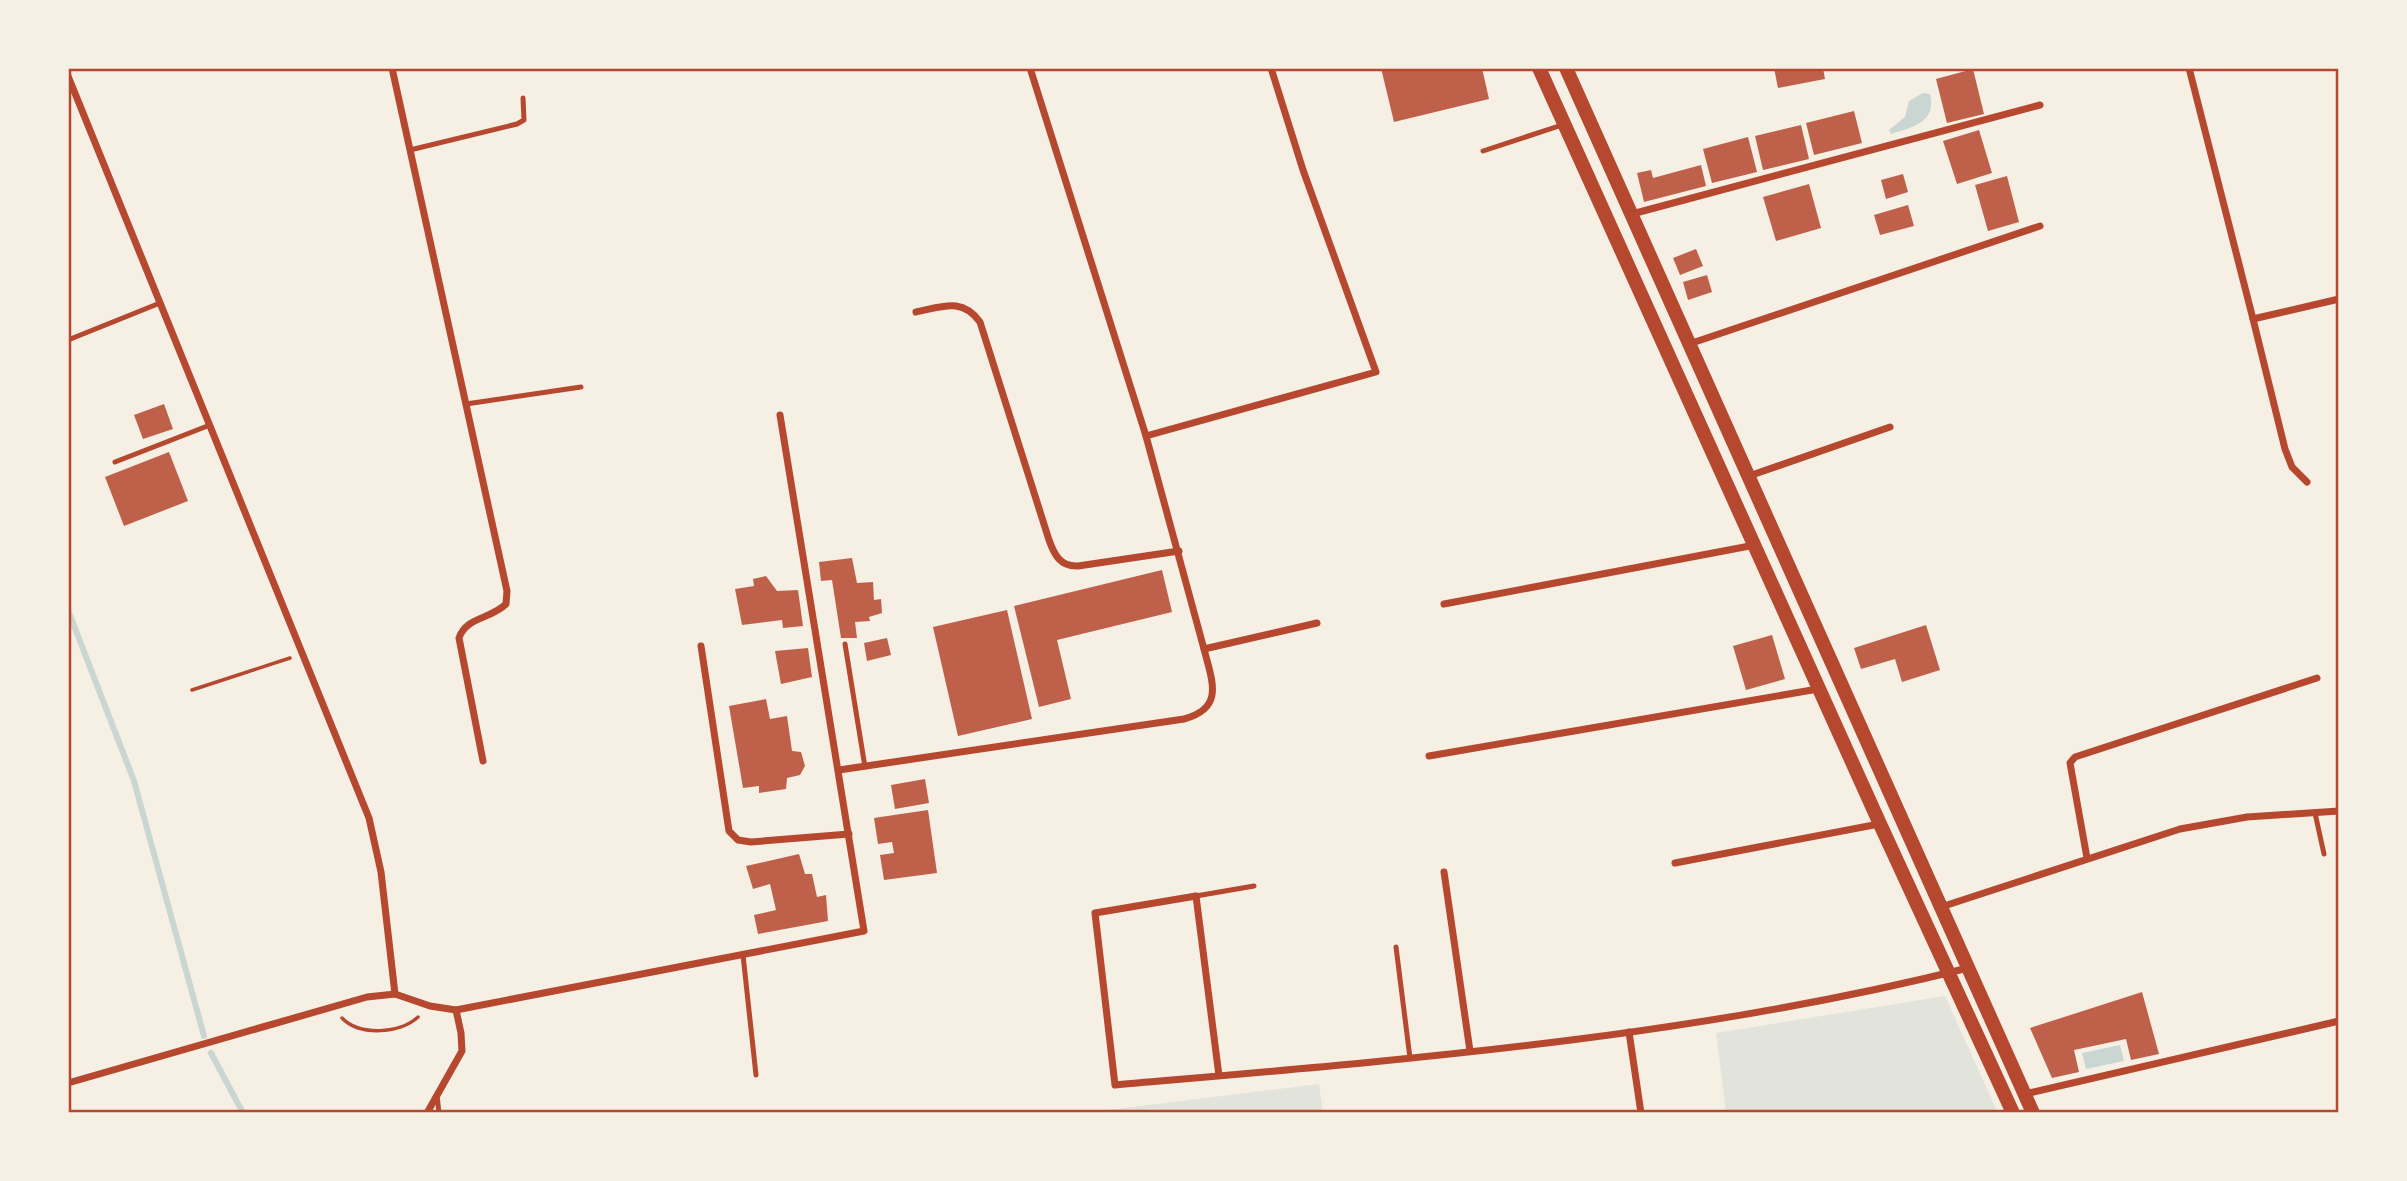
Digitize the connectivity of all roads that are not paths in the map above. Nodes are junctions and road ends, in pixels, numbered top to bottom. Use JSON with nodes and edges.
{"nodes":[{"id":1,"x":393,"y":68,"type":"edge"},
{"id":2,"x":1030,"y":68,"type":"edge"},
{"id":3,"x":1271,"y":68,"type":"edge"},
{"id":4,"x":1539,"y":68,"type":"edge"},
{"id":5,"x":1566,"y":68,"type":"edge"},
{"id":6,"x":2189,"y":68,"type":"edge"},
{"id":7,"x":68,"y":76,"type":"edge"},
{"id":8,"x":72,"y":96,"type":"edge"},
{"id":9,"x":523,"y":98,"type":"dead end"},
{"id":10,"x":2040,"y":105,"type":"dead end"},
{"id":11,"x":1565,"y":124,"type":"junction"},
{"id":12,"x":410,"y":150,"type":"junction"},
{"id":13,"x":1483,"y":151,"type":"dead end"},
{"id":14,"x":1631,"y":215,"type":"junction"},
{"id":15,"x":2040,"y":226,"type":"dead end"},
{"id":16,"x":1663,"y":286,"type":"junction"},
{"id":17,"x":1642,"y":295,"type":"junction"},
{"id":18,"x":2339,"y":299,"type":"edge"},
{"id":19,"x":160,"y":303,"type":"junction"},
{"id":20,"x":916,"y":312,"type":"dead end"},
{"id":21,"x":2253,"y":319,"type":"junction"},
{"id":22,"x":68,"y":340,"type":"edge"},
{"id":23,"x":1689,"y":344,"type":"junction"},
{"id":24,"x":581,"y":387,"type":"dead end"},
{"id":25,"x":466,"y":404,"type":"junction"},
{"id":26,"x":780,"y":415,"type":"dead end"},
{"id":27,"x":210,"y":425,"type":"junction"},
{"id":28,"x":1890,"y":427,"type":"dead end"},
{"id":29,"x":1146,"y":436,"type":"junction"},
{"id":30,"x":115,"y":462,"type":"dead end"},
{"id":31,"x":1748,"y":476,"type":"junction"},
{"id":32,"x":2307,"y":482,"type":"dead end"},
{"id":33,"x":1761,"y":506,"type":"junction"},
{"id":34,"x":1741,"y":514,"type":"junction"},
{"id":35,"x":1755,"y":545,"type":"junction"},
{"id":36,"x":1179,"y":551,"type":"junction"},
{"id":37,"x":1444,"y":604,"type":"dead end"},
{"id":38,"x":1317,"y":623,"type":"dead end"},
{"id":39,"x":845,"y":644,"type":"dead end"},
{"id":40,"x":702,"y":646,"type":"dead end"},
{"id":41,"x":1204,"y":649,"type":"junction"},
{"id":42,"x":2316,"y":678,"type":"dead end"},
{"id":43,"x":1819,"y":689,"type":"junction"},
{"id":44,"x":1865,"y":739,"type":"junction"},
{"id":45,"x":1847,"y":746,"type":"junction"},
{"id":46,"x":1429,"y":756,"type":"dead end"},
{"id":47,"x":483,"y":761,"type":"dead end"},
{"id":48,"x":864,"y":767,"type":"junction"},
{"id":49,"x":839,"y":771,"type":"junction"},
{"id":50,"x":2339,"y":811,"type":"edge"},
{"id":51,"x":2315,"y":813,"type":"junction"},
{"id":52,"x":1880,"y":824,"type":"junction"},
{"id":53,"x":849,"y":834,"type":"junction"},
{"id":54,"x":2324,"y":854,"type":"dead end"},
{"id":55,"x":2087,"y":858,"type":"junction"},
{"id":56,"x":1675,"y":863,"type":"dead end"},
{"id":57,"x":1444,"y":872,"type":"dead end"},
{"id":58,"x":1254,"y":886,"type":"dead end"},
{"id":59,"x":1196,"y":896,"type":"junction"},
{"id":60,"x":1941,"y":906,"type":"junction"},
{"id":61,"x":1396,"y":947,"type":"dead end"},
{"id":62,"x":743,"y":955,"type":"junction"},
{"id":63,"x":1968,"y":968,"type":"junction"},
{"id":64,"x":1950,"y":973,"type":"junction"},
{"id":65,"x":395,"y":994,"type":"junction"},
{"id":66,"x":456,"y":1010,"type":"junction"},
{"id":67,"x":2339,"y":1021,"type":"edge"},
{"id":68,"x":1629,"y":1032,"type":"junction"},
{"id":69,"x":1470,"y":1051,"type":"junction"},
{"id":70,"x":1410,"y":1058,"type":"junction"},
{"id":71,"x":757,"y":1074,"type":"dead end"},
{"id":72,"x":1219,"y":1076,"type":"junction"},
{"id":73,"x":68,"y":1083,"type":"edge"},
{"id":74,"x":437,"y":1092,"type":"junction"},
{"id":75,"x":2024,"y":1094,"type":"junction"},
{"id":76,"x":427,"y":1113,"type":"edge"},
{"id":77,"x":439,"y":1113,"type":"edge"},
{"id":78,"x":1641,"y":1113,"type":"edge"},
{"id":79,"x":2013,"y":1113,"type":"edge"},
{"id":80,"x":2033,"y":1113,"type":"edge"}],
"edges":[{"from":1,"to":12,"type":"street"},
{"from":2,"to":29,"type":"street"},
{"from":3,"to":29,"type":"street"},
{"from":4,"to":11,"type":"main road"},
{"from":5,"to":14,"type":"main road"},
{"from":6,"to":21,"type":"street"},
{"from":7,"to":8,"type":"street"},
{"from":8,"to":19,"type":"street"},
{"from":9,"to":12,"type":"lane"},
{"from":10,"to":14,"type":"street"},
{"from":11,"to":13,"type":"lane"},
{"from":11,"to":17,"type":"main road"},
{"from":12,"to":25,"type":"street"},
{"from":14,"to":16,"type":"main road"},
{"from":15,"to":23,"type":"street"},
{"from":16,"to":17,"type":"main road"},
{"from":16,"to":23,"type":"main road"},
{"from":17,"to":34,"type":"main road"},
{"from":18,"to":21,"type":"street"},
{"from":19,"to":22,"type":"lane"},
{"from":19,"to":27,"type":"street"},
{"from":20,"to":36,"type":"street"},
{"from":21,"to":32,"type":"street"},
{"from":23,"to":31,"type":"main road"},
{"from":24,"to":25,"type":"lane"},
{"from":25,"to":47,"type":"street"},
{"from":26,"to":49,"type":"street"},
{"from":27,"to":30,"type":"lane"},
{"from":27,"to":65,"type":"street"},
{"from":28,"to":31,"type":"street"},
{"from":29,"to":36,"type":"street"},
{"from":31,"to":33,"type":"main road"},
{"from":33,"to":34,"type":"main road"},
{"from":33,"to":44,"type":"main road"},
{"from":34,"to":35,"type":"main road"},
{"from":35,"to":37,"type":"street"},
{"from":35,"to":43,"type":"main road"},
{"from":36,"to":41,"type":"street"},
{"from":38,"to":41,"type":"street"},
{"from":39,"to":48,"type":"lane"},
{"from":40,"to":53,"type":"street"},
{"from":41,"to":48,"type":"street"},
{"from":42,"to":55,"type":"street"},
{"from":43,"to":45,"type":"main road"},
{"from":43,"to":46,"type":"street"},
{"from":44,"to":45,"type":"main road"},
{"from":44,"to":60,"type":"main road"},
{"from":45,"to":52,"type":"main road"},
{"from":48,"to":49,"type":"street"},
{"from":49,"to":53,"type":"street"},
{"from":50,"to":51,"type":"street"},
{"from":51,"to":54,"type":"lane"},
{"from":51,"to":55,"type":"street"},
{"from":52,"to":56,"type":"street"},
{"from":52,"to":64,"type":"main road"},
{"from":53,"to":62,"type":"street"},
{"from":55,"to":60,"type":"street"},
{"from":57,"to":69,"type":"street"},
{"from":58,"to":59,"type":"lane"},
{"from":59,"to":72,"type":"street"},
{"from":59,"to":72,"type":"street"},
{"from":60,"to":63,"type":"main road"},
{"from":61,"to":70,"type":"lane"},
{"from":62,"to":66,"type":"street"},
{"from":62,"to":71,"type":"lane"},
{"from":63,"to":64,"type":"street"},
{"from":63,"to":75,"type":"main road"},
{"from":64,"to":68,"type":"street"},
{"from":64,"to":79,"type":"main road"},
{"from":65,"to":66,"type":"street"},
{"from":65,"to":73,"type":"street"},
{"from":66,"to":74,"type":"street"},
{"from":67,"to":75,"type":"street"},
{"from":68,"to":69,"type":"street"},
{"from":68,"to":78,"type":"street"},
{"from":69,"to":70,"type":"street"},
{"from":70,"to":72,"type":"street"},
{"from":74,"to":76,"type":"street"},
{"from":74,"to":77,"type":"lane"},
{"from":75,"to":80,"type":"main road"}]}
